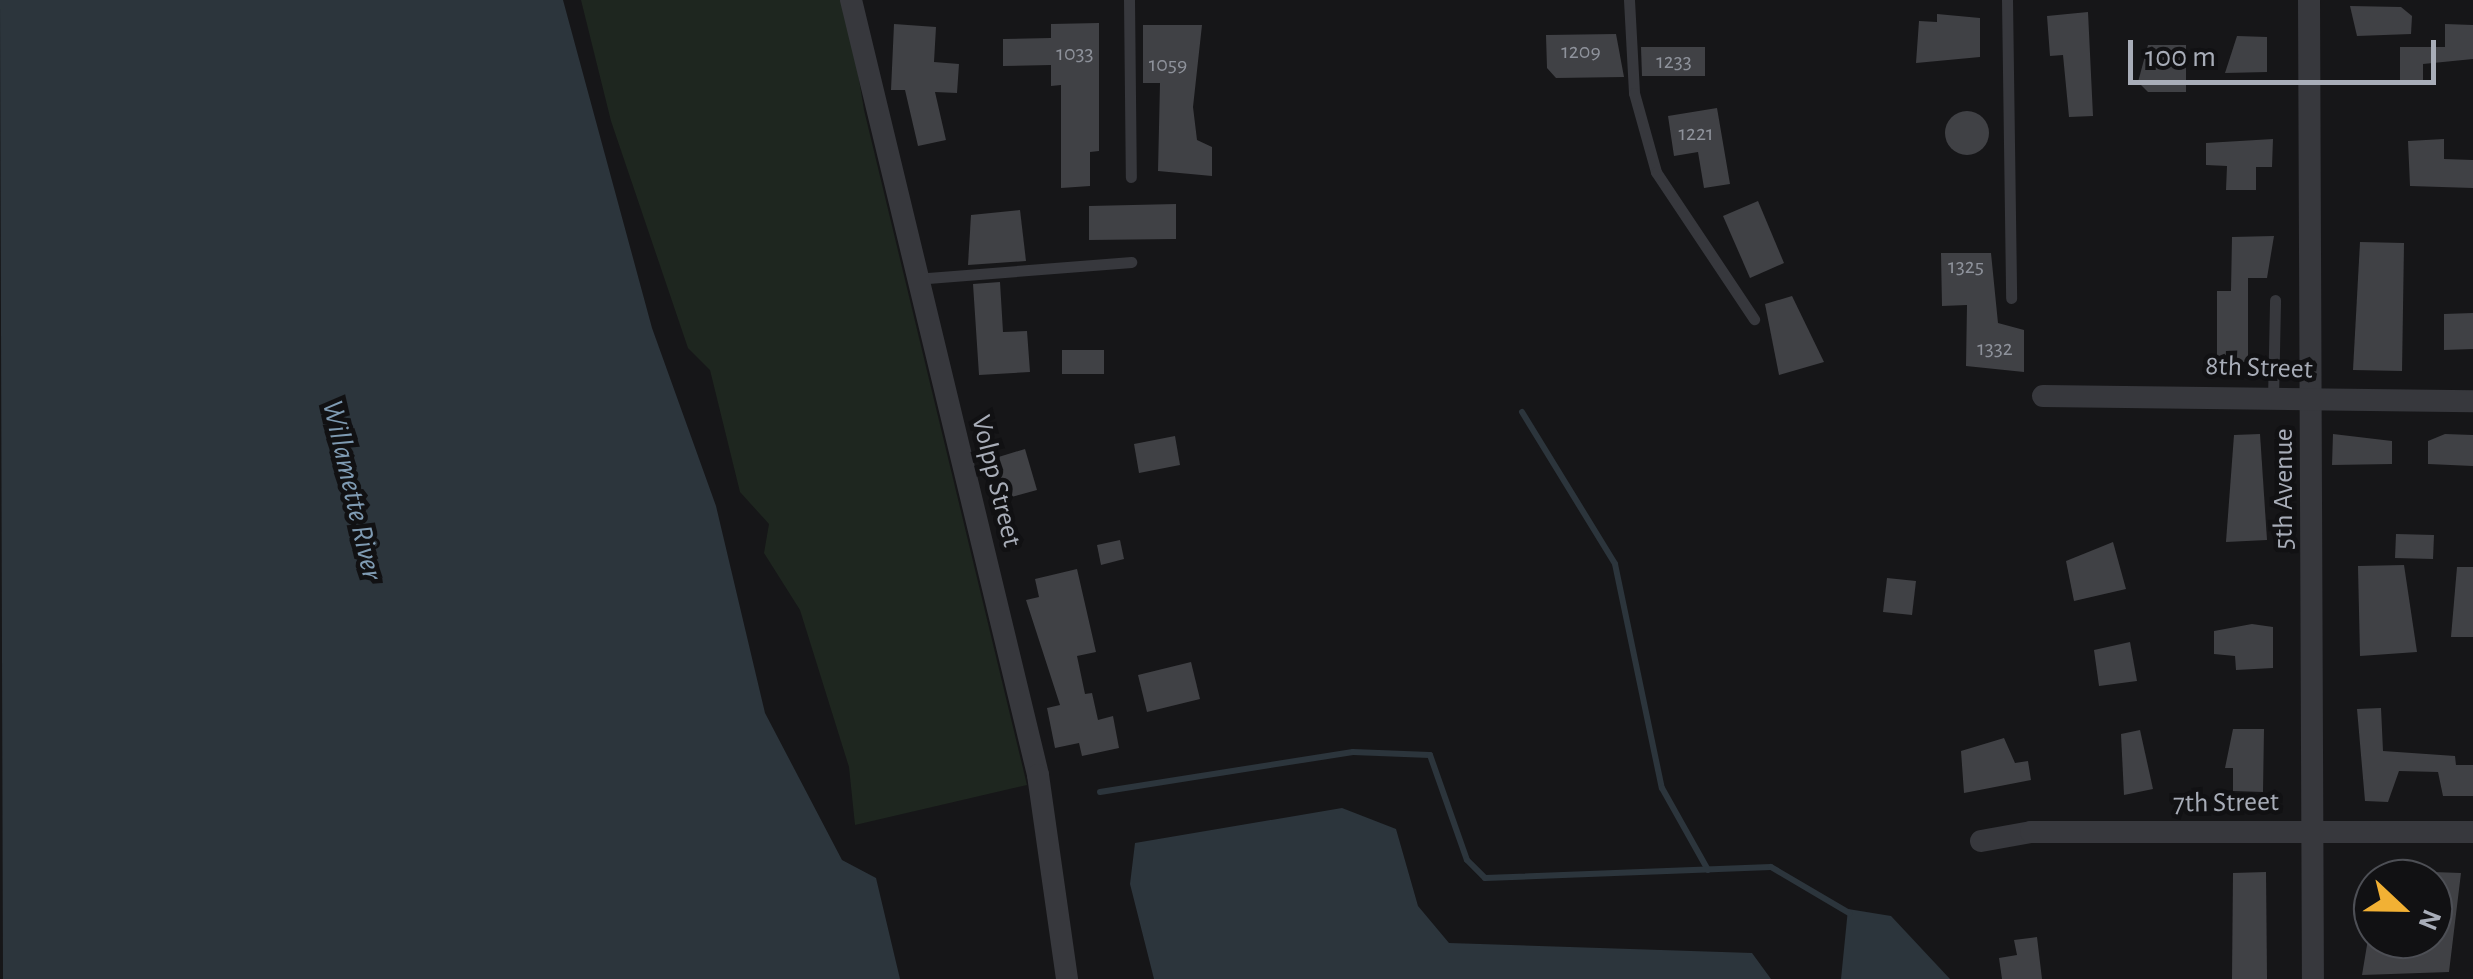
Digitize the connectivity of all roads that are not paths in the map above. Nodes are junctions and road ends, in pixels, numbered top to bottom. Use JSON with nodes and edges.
{"nodes":[{"id":1,"x":851,"y":0,"type":"edge"},
{"id":2,"x":1130,"y":0,"type":"edge"},
{"id":3,"x":1629,"y":0,"type":"edge"},
{"id":4,"x":2007,"y":0,"type":"edge"},
{"id":5,"x":2309,"y":0,"type":"edge"},
{"id":6,"x":1131,"y":177,"type":"dead end"},
{"id":7,"x":1131,"y":262,"type":"dead end"},
{"id":8,"x":916,"y":278,"type":"junction"},
{"id":9,"x":2011,"y":298,"type":"dead end"},
{"id":10,"x":2275,"y":300,"type":"dead end"},
{"id":11,"x":1754,"y":319,"type":"dead end"},
{"id":12,"x":2043,"y":396,"type":"dead end"},
{"id":13,"x":2274,"y":399,"type":"junction"},
{"id":14,"x":2314,"y":400,"type":"junction"},
{"id":15,"x":2473,"y":401,"type":"edge"},
{"id":16,"x":2314,"y":832,"type":"junction"},
{"id":17,"x":2473,"y":832,"type":"edge"},
{"id":18,"x":1981,"y":841,"type":"dead end"},
{"id":19,"x":1068,"y":979,"type":"edge"},
{"id":20,"x":2313,"y":979,"type":"edge"}],
"edges":[{"from":1,"to":8,"type":"street","name":"Volpp Street"},
{"from":2,"to":6,"type":"lane"},
{"from":3,"to":11,"type":"lane"},
{"from":4,"to":9,"type":"lane"},
{"from":5,"to":14,"type":"street","name":"5th Avenue"},
{"from":7,"to":8,"type":"lane"},
{"from":8,"to":19,"type":"street","name":"Volpp Street"},
{"from":10,"to":13,"type":"lane"},
{"from":12,"to":13,"type":"street","name":"8th Street"},
{"from":13,"to":14,"type":"street","name":"8th Street"},
{"from":14,"to":15,"type":"street","name":"8th Street"},
{"from":14,"to":16,"type":"street","name":"5th Avenue"},
{"from":16,"to":17,"type":"street","name":"7th Street"},
{"from":16,"to":18,"type":"street","name":"7th Street"},
{"from":16,"to":20,"type":"street","name":"5th Avenue"}]}
